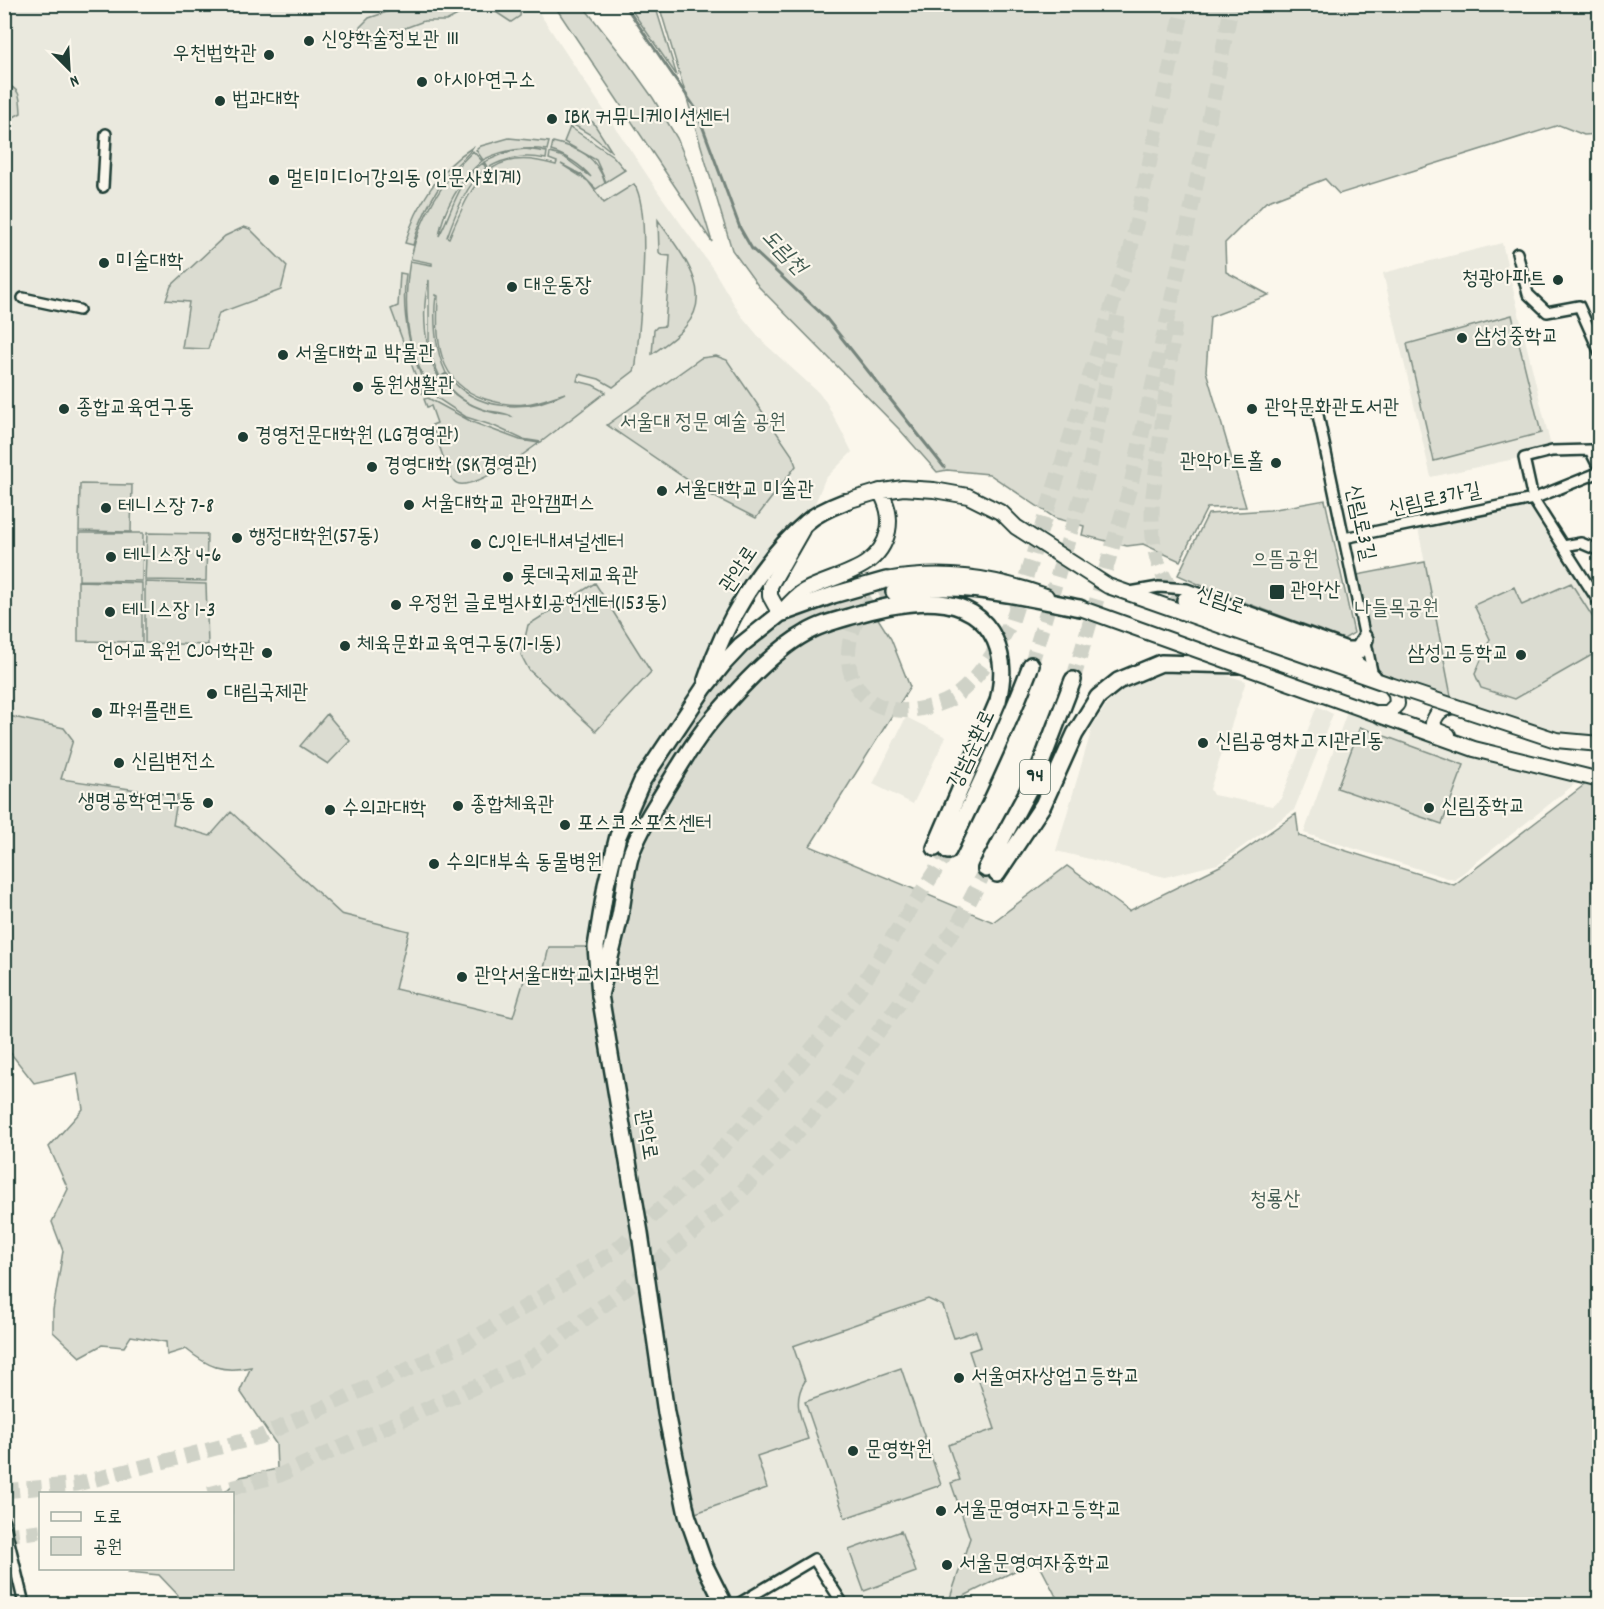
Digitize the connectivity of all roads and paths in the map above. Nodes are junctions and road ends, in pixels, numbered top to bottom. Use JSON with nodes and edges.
{"nodes":[{"id":1,"x":106,"y":134,"type":"dead end"},
{"id":2,"x":103,"y":187,"type":"dead end"},
{"id":3,"x":1517,"y":252,"type":"dead end"},
{"id":4,"x":23,"y":298,"type":"dead end"},
{"id":5,"x":79,"y":310,"type":"dead end"},
{"id":6,"x":1599,"y":353,"type":"edge"},
{"id":7,"x":1318,"y":415,"type":"dead end"},
{"id":8,"x":1599,"y":471,"type":"edge"},
{"id":9,"x":880,"y":491,"type":"junction"},
{"id":10,"x":1533,"y":499,"type":"junction"},
{"id":11,"x":844,"y":502,"type":"joint"},
{"id":12,"x":808,"y":521,"type":"junction"},
{"id":13,"x":1344,"y":538,"type":"junction"},
{"id":14,"x":1563,"y":546,"type":"junction"},
{"id":15,"x":1599,"y":551,"type":"edge"},
{"id":16,"x":1127,"y":592,"type":"junction"},
{"id":17,"x":1185,"y":600,"type":"tunnel mouth"},
{"id":18,"x":1599,"y":604,"type":"edge"},
{"id":19,"x":1080,"y":608,"type":"joint"},
{"id":20,"x":780,"y":614,"type":"junction"},
{"id":21,"x":1365,"y":639,"type":"junction"},
{"id":22,"x":1344,"y":655,"type":"junction"},
{"id":23,"x":1031,"y":665,"type":"tunnel mouth"},
{"id":24,"x":1243,"y":666,"type":"junction"},
{"id":25,"x":1374,"y":678,"type":"junction"},
{"id":26,"x":1073,"y":680,"type":"tunnel mouth"},
{"id":27,"x":1390,"y":685,"type":"junction"},
{"id":28,"x":704,"y":688,"type":"junction"},
{"id":29,"x":1453,"y":706,"type":"junction"},
{"id":30,"x":1374,"y":713,"type":"junction"},
{"id":31,"x":1460,"y":744,"type":"junction"},
{"id":32,"x":1599,"y":744,"type":"edge"},
{"id":33,"x":1599,"y":780,"type":"edge"},
{"id":34,"x":600,"y":995,"type":"junction"},
{"id":35,"x":4,"y":1521,"type":"edge"},
{"id":36,"x":24,"y":1605,"type":"edge"},
{"id":37,"x":724,"y":1605,"type":"edge"},
{"id":38,"x":738,"y":1605,"type":"edge"},
{"id":39,"x":843,"y":1605,"type":"edge"}],
"edges":[{"from":1,"to":2,"type":"street"},
{"from":3,"to":6,"type":"street"},
{"from":4,"to":5,"type":"street"},
{"from":7,"to":13,"type":"street","name":"신림로3길"},
{"from":8,"to":10,"type":"street","name":"신림로3가길"},
{"from":8,"to":10,"type":"street","name":"신림로3가길"},
{"from":9,"to":11,"type":"main road","name":"신림로"},
{"from":9,"to":16,"type":"main road","name":"신림로"},
{"from":9,"to":20,"type":"main road"},
{"from":10,"to":13,"type":"street","name":"신림로3가길"},
{"from":10,"to":14,"type":"street"},
{"from":11,"to":12,"type":"main road","name":"관악로"},
{"from":12,"to":20,"type":"main road"},
{"from":12,"to":28,"type":"main road","name":"관악로"},
{"from":13,"to":21,"type":"street","name":"신림로3길"},
{"from":14,"to":15,"type":"street"},
{"from":14,"to":18,"type":"street"},
{"from":16,"to":21,"type":"street"},
{"from":16,"to":25,"type":"main road","name":"신림로"},
{"from":17,"to":22,"type":"main road"},
{"from":19,"to":20,"type":"main road","name":"관악로"},
{"from":19,"to":24,"type":"main road","bridge":true},
{"from":20,"to":28,"type":"main road","name":"관악로"},
{"from":21,"to":22,"type":"main road"},
{"from":21,"to":25,"type":"street","name":"신림로3길"},
{"from":22,"to":25,"type":"main road"},
{"from":23,"to":34,"type":"main road","name":"강남순환로","number":"94"},
{"from":24,"to":26,"type":"main road","number":"94"},
{"from":24,"to":30,"type":"main road","bridge":true},
{"from":25,"to":27,"type":"main road","name":"신림로"},
{"from":27,"to":29,"type":"main road","name":"신림로","bridge":true},
{"from":27,"to":30,"type":"main road"},
{"from":28,"to":34,"type":"main road","name":"관악로"},
{"from":29,"to":31,"type":"main road"},
{"from":29,"to":32,"type":"main road","name":"신림로","bridge":true},
{"from":30,"to":31,"type":"main road"},
{"from":31,"to":33,"type":"main road"},
{"from":34,"to":37,"type":"main road","name":"관악로"},
{"from":35,"to":36,"type":"street"},
{"from":38,"to":39,"type":"street"}]}
